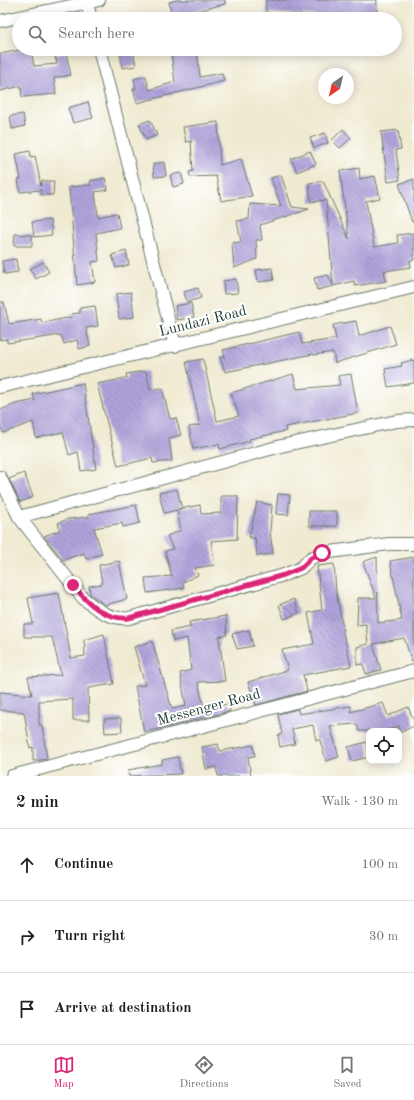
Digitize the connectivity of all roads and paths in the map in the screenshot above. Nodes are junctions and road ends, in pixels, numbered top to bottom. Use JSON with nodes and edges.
{"nodes":[{"id":1,"x":99,"y":0,"type":"edge"},
{"id":2,"x":87,"y":3,"type":"junction"},
{"id":3,"x":44,"y":12,"type":"edge"},
{"id":4,"x":89,"y":12,"type":"edge"},
{"id":5,"x":12,"y":19,"type":"edge"},
{"id":6,"x":0,"y":21,"type":"edge"},
{"id":7,"x":101,"y":56,"type":"edge"},
{"id":8,"x":414,"y":287,"type":"edge"},
{"id":9,"x":175,"y":346,"type":"junction"},
{"id":10,"x":0,"y":387,"type":"edge"},
{"id":11,"x":414,"y":420,"type":"edge"},
{"id":12,"x":0,"y":477,"type":"edge"},
{"id":13,"x":19,"y":517,"type":"junction"},
{"id":14,"x":414,"y":544,"type":"edge"},
{"id":15,"x":414,"y":671,"type":"edge"},
{"id":16,"x":12,"y":776,"type":"edge"}],
"edges":[{"from":1,"to":2,"type":"street"},
{"from":2,"to":3,"type":"street"},
{"from":2,"to":4,"type":"street"},
{"from":5,"to":6,"type":"street"},
{"from":7,"to":9,"type":"street"},
{"from":8,"to":9,"type":"street","name":"Lundazi Road"},
{"from":9,"to":10,"type":"street","name":"Lundazi Road"},
{"from":11,"to":13,"type":"street"},
{"from":12,"to":13,"type":"street"},
{"from":13,"to":14,"type":"street"},
{"from":15,"to":16,"type":"street","name":"Messenger Road"}]}
